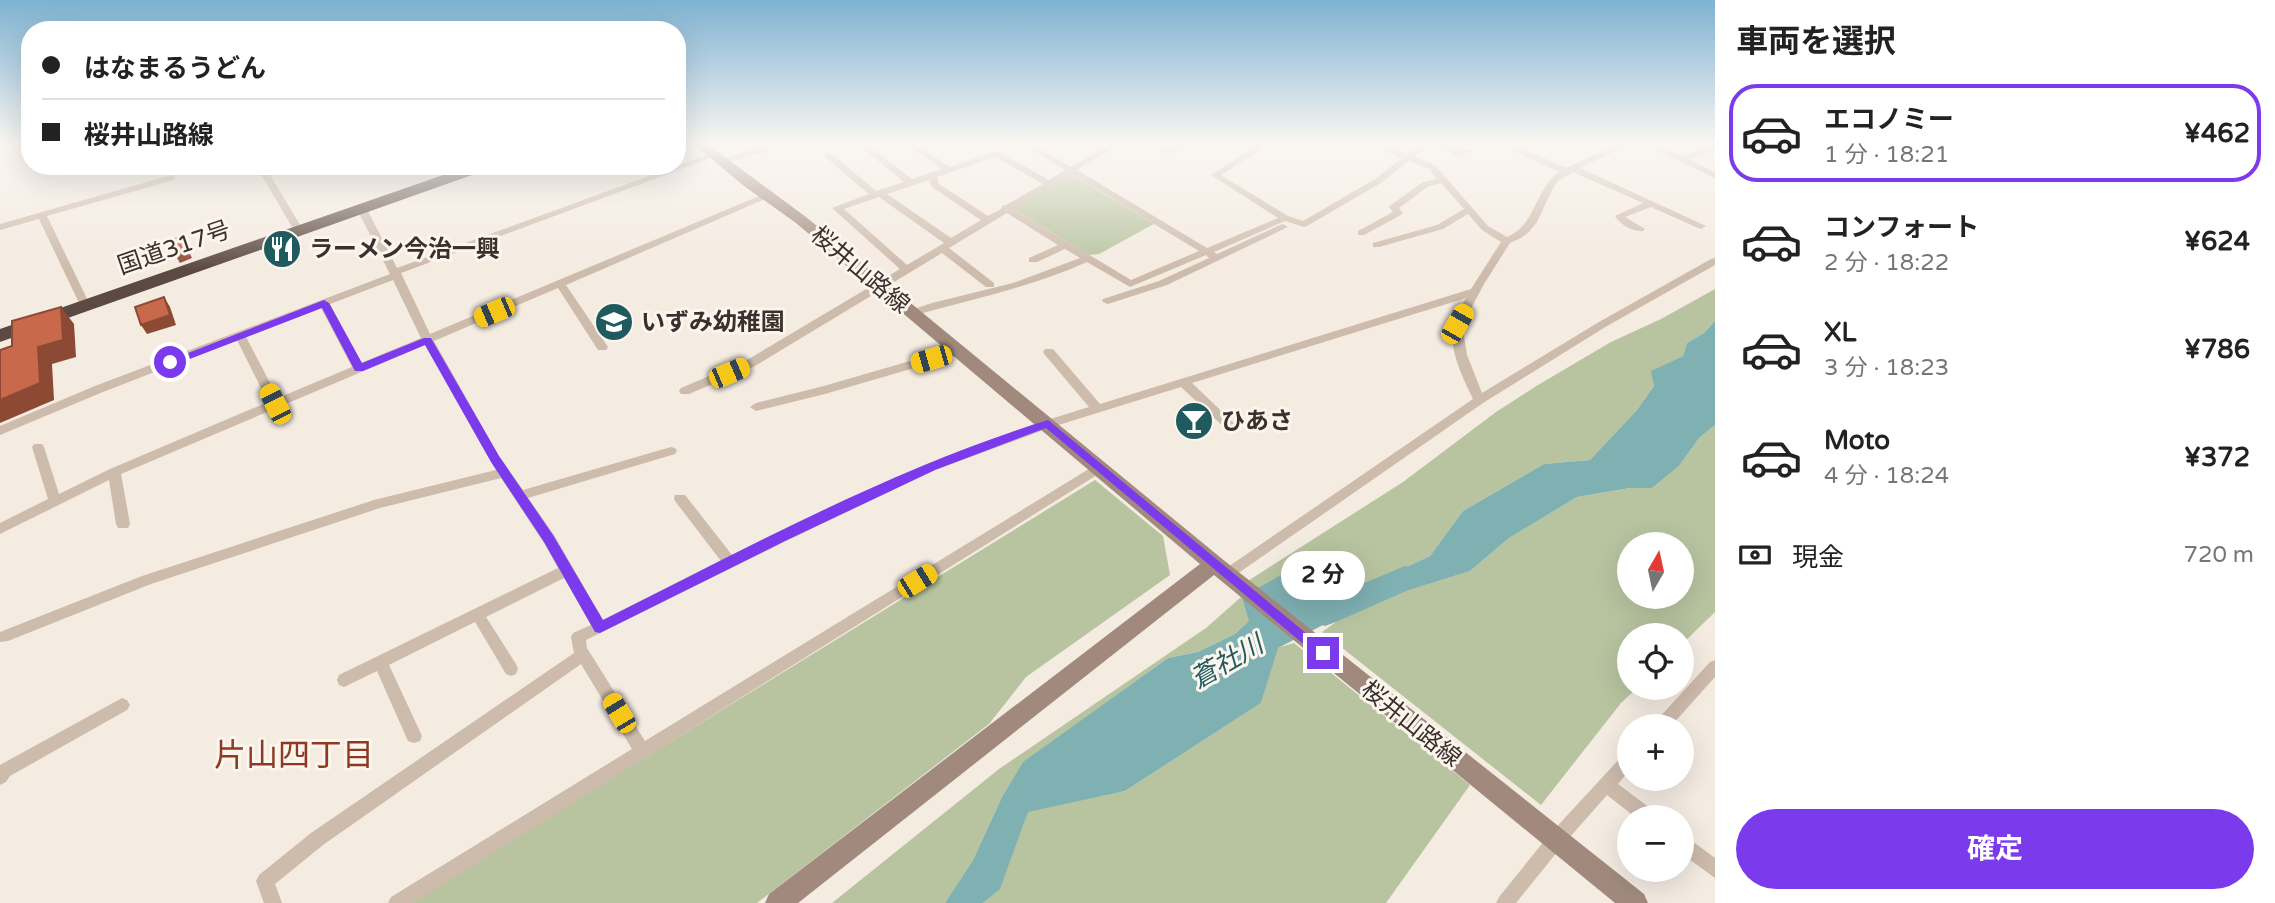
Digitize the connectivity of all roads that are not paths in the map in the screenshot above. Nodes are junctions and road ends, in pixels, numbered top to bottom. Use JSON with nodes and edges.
{"nodes":[{"id":1,"x":143,"y":186,"type":"edge"},
{"id":2,"x":272,"y":186,"type":"edge"},
{"id":3,"x":427,"y":186,"type":"edge"},
{"id":4,"x":630,"y":186,"type":"edge"},
{"id":5,"x":754,"y":186,"type":"edge"},
{"id":6,"x":867,"y":186,"type":"edge"},
{"id":7,"x":899,"y":186,"type":"edge"},
{"id":8,"x":937,"y":186,"type":"edge"},
{"id":9,"x":1043,"y":186,"type":"edge"},
{"id":10,"x":1100,"y":186,"type":"edge"},
{"id":11,"x":1234,"y":186,"type":"edge"},
{"id":12,"x":1369,"y":186,"type":"edge"},
{"id":13,"x":1423,"y":186,"type":"edge"},
{"id":14,"x":1449,"y":186,"type":"edge"},
{"id":15,"x":1551,"y":186,"type":"edge"},
{"id":16,"x":1611,"y":186,"type":"edge"},
{"id":17,"x":877,"y":194,"type":"junction"},
{"id":18,"x":767,"y":196,"type":"junction"},
{"id":19,"x":1652,"y":203,"type":"junction"},
{"id":20,"x":1005,"y":208,"type":"junction"},
{"id":21,"x":362,"y":209,"type":"junction"},
{"id":22,"x":1469,"y":209,"type":"junction"},
{"id":23,"x":42,"y":215,"type":"junction"},
{"id":24,"x":1290,"y":219,"type":"junction"},
{"id":25,"x":987,"y":220,"type":"junction"},
{"id":26,"x":1701,"y":226,"type":"dead end"},
{"id":27,"x":0,"y":227,"type":"edge"},
{"id":28,"x":1640,"y":229,"type":"dead end"},
{"id":29,"x":298,"y":230,"type":"junction"},
{"id":30,"x":1361,"y":233,"type":"dead end"},
{"id":31,"x":1506,"y":241,"type":"junction"},
{"id":32,"x":946,"y":245,"type":"junction"},
{"id":33,"x":1065,"y":245,"type":"junction"},
{"id":34,"x":1376,"y":245,"type":"dead end"},
{"id":35,"x":1207,"y":252,"type":"junction"},
{"id":36,"x":1087,"y":258,"type":"junction"},
{"id":37,"x":1217,"y":258,"type":"junction"},
{"id":38,"x":1033,"y":260,"type":"dead end"},
{"id":39,"x":1715,"y":261,"type":"edge"},
{"id":40,"x":907,"y":270,"type":"junction"},
{"id":41,"x":396,"y":274,"type":"junction"},
{"id":42,"x":560,"y":284,"type":"junction"},
{"id":43,"x":990,"y":285,"type":"dead end"},
{"id":44,"x":879,"y":287,"type":"junction"},
{"id":45,"x":1476,"y":291,"type":"junction"},
{"id":46,"x":1107,"y":301,"type":"dead end"},
{"id":47,"x":324,"y":303,"type":"junction"},
{"id":48,"x":85,"y":305,"type":"junction"},
{"id":49,"x":912,"y":313,"type":"junction"},
{"id":50,"x":240,"y":335,"type":"junction"},
{"id":51,"x":0,"y":336,"type":"edge"},
{"id":52,"x":428,"y":340,"type":"junction"},
{"id":53,"x":601,"y":347,"type":"dead end"},
{"id":54,"x":958,"y":351,"type":"junction"},
{"id":55,"x":1049,"y":352,"type":"dead end"},
{"id":56,"x":359,"y":369,"type":"junction"},
{"id":57,"x":1183,"y":382,"type":"junction"},
{"id":58,"x":685,"y":391,"type":"dead end"},
{"id":59,"x":1479,"y":400,"type":"junction"},
{"id":60,"x":275,"y":404,"type":"junction"},
{"id":61,"x":756,"y":407,"type":"dead end"},
{"id":62,"x":1097,"y":408,"type":"junction"},
{"id":63,"x":1048,"y":424,"type":"junction"},
{"id":64,"x":1230,"y":427,"type":"dead end"},
{"id":65,"x":0,"y":431,"type":"edge"},
{"id":66,"x":38,"y":447,"type":"dead end"},
{"id":67,"x":671,"y":451,"type":"dead end"},
{"id":68,"x":1101,"y":467,"type":"junction"},
{"id":69,"x":114,"y":472,"type":"junction"},
{"id":70,"x":504,"y":473,"type":"junction"},
{"id":71,"x":520,"y":496,"type":"junction"},
{"id":72,"x":680,"y":498,"type":"dead end"},
{"id":73,"x":55,"y":501,"type":"junction"},
{"id":74,"x":123,"y":524,"type":"dead end"},
{"id":75,"x":0,"y":529,"type":"edge"},
{"id":76,"x":730,"y":563,"type":"junction"},
{"id":77,"x":567,"y":570,"type":"junction"},
{"id":78,"x":1227,"y":575,"type":"junction"},
{"id":79,"x":477,"y":614,"type":"junction"},
{"id":80,"x":600,"y":628,"type":"junction"},
{"id":81,"x":3,"y":636,"type":"dead end"},
{"id":82,"x":583,"y":654,"type":"junction"},
{"id":83,"x":380,"y":662,"type":"junction"},
{"id":84,"x":1715,"y":667,"type":"edge"},
{"id":85,"x":511,"y":669,"type":"dead end"},
{"id":86,"x":344,"y":680,"type":"dead end"},
{"id":87,"x":122,"y":705,"type":"dead end"},
{"id":88,"x":1672,"y":714,"type":"edge"},
{"id":89,"x":414,"y":736,"type":"dead end"},
{"id":90,"x":642,"y":751,"type":"junction"},
{"id":91,"x":1617,"y":774,"type":"edge"},
{"id":92,"x":0,"y":777,"type":"edge"},
{"id":93,"x":1607,"y":785,"type":"junction"},
{"id":94,"x":1633,"y":805,"type":"edge"},
{"id":95,"x":1556,"y":840,"type":"junction"},
{"id":96,"x":1694,"y":853,"type":"edge"},
{"id":97,"x":1715,"y":869,"type":"edge"},
{"id":98,"x":273,"y":903,"type":"edge"},
{"id":99,"x":397,"y":903,"type":"edge"},
{"id":100,"x":778,"y":903,"type":"edge"},
{"id":101,"x":1505,"y":903,"type":"edge"},
{"id":102,"x":1635,"y":903,"type":"edge"}],
"edges":[{"from":1,"to":23,"type":"street"},
{"from":2,"to":29,"type":"street"},
{"from":3,"to":21,"type":"highway","name":"国道317号"},
{"from":4,"to":41,"type":"street"},
{"from":5,"to":18,"type":"main road","name":"桜井山路線"},
{"from":6,"to":17,"type":"street"},
{"from":7,"to":17,"type":"street"},
{"from":8,"to":25,"type":"street"},
{"from":9,"to":20,"type":"street"},
{"from":10,"to":35,"type":"street"},
{"from":11,"to":24,"type":"street"},
{"from":12,"to":24,"type":"street"},
{"from":13,"to":30,"type":"street"},
{"from":14,"to":22,"type":"street"},
{"from":15,"to":31,"type":"street"},
{"from":16,"to":19,"type":"street"},
{"from":17,"to":32,"type":"street"},
{"from":17,"to":40,"type":"street"},
{"from":18,"to":42,"type":"street"},
{"from":18,"to":44,"type":"main road","name":"桜井山路線"},
{"from":19,"to":26,"type":"street"},
{"from":19,"to":28,"type":"street"},
{"from":20,"to":25,"type":"street"},
{"from":20,"to":33,"type":"street"},
{"from":21,"to":29,"type":"highway","name":"国道317号"},
{"from":21,"to":41,"type":"street"},
{"from":22,"to":31,"type":"street"},
{"from":22,"to":34,"type":"street"},
{"from":23,"to":27,"type":"street"},
{"from":23,"to":48,"type":"street"},
{"from":24,"to":35,"type":"street"},
{"from":24,"to":37,"type":"street"},
{"from":25,"to":32,"type":"street"},
{"from":29,"to":48,"type":"highway","name":"国道317号"},
{"from":31,"to":45,"type":"street"},
{"from":32,"to":40,"type":"street"},
{"from":32,"to":43,"type":"street"},
{"from":33,"to":36,"type":"street"},
{"from":33,"to":38,"type":"street"},
{"from":35,"to":36,"type":"street"},
{"from":35,"to":37,"type":"street"},
{"from":36,"to":49,"type":"street"},
{"from":37,"to":46,"type":"street"},
{"from":39,"to":59,"type":"street"},
{"from":40,"to":44,"type":"street"},
{"from":41,"to":47,"type":"street"},
{"from":41,"to":52,"type":"street"},
{"from":42,"to":52,"type":"street"},
{"from":42,"to":53,"type":"street"},
{"from":44,"to":49,"type":"main road","name":"桜井山路線"},
{"from":44,"to":58,"type":"street"},
{"from":45,"to":57,"type":"street"},
{"from":45,"to":59,"type":"street"},
{"from":47,"to":50,"type":"street"},
{"from":47,"to":56,"type":"street"},
{"from":48,"to":51,"type":"highway","name":"国道317号"},
{"from":49,"to":54,"type":"main road","name":"桜井山路線"},
{"from":50,"to":60,"type":"street"},
{"from":50,"to":65,"type":"street"},
{"from":52,"to":56,"type":"street"},
{"from":52,"to":70,"type":"street"},
{"from":54,"to":61,"type":"street"},
{"from":54,"to":63,"type":"main road","name":"桜井山路線"},
{"from":55,"to":62,"type":"street"},
{"from":56,"to":60,"type":"street"},
{"from":57,"to":62,"type":"street"},
{"from":57,"to":64,"type":"street"},
{"from":59,"to":78,"type":"street"},
{"from":60,"to":69,"type":"street"},
{"from":62,"to":63,"type":"street"},
{"from":63,"to":68,"type":"main road","name":"桜井山路線"},
{"from":63,"to":76,"type":"street"},
{"from":66,"to":73,"type":"street"},
{"from":67,"to":71,"type":"street"},
{"from":68,"to":78,"type":"main road","name":"桜井山路線"},
{"from":68,"to":90,"type":"street"},
{"from":69,"to":73,"type":"street"},
{"from":69,"to":74,"type":"street"},
{"from":70,"to":71,"type":"street"},
{"from":70,"to":81,"type":"street"},
{"from":71,"to":77,"type":"street"},
{"from":72,"to":76,"type":"street"},
{"from":73,"to":75,"type":"street"},
{"from":76,"to":80,"type":"street"},
{"from":77,"to":79,"type":"street"},
{"from":77,"to":80,"type":"street"},
{"from":78,"to":95,"type":"main road","name":"桜井山路線"},
{"from":78,"to":100,"type":"main road"},
{"from":79,"to":83,"type":"street"},
{"from":79,"to":85,"type":"street"},
{"from":80,"to":82,"type":"street"},
{"from":82,"to":90,"type":"street"},
{"from":82,"to":98,"type":"street"},
{"from":83,"to":86,"type":"street"},
{"from":83,"to":89,"type":"street"},
{"from":84,"to":88,"type":"street"},
{"from":87,"to":92,"type":"street"},
{"from":90,"to":99,"type":"street"},
{"from":91,"to":93,"type":"street"},
{"from":93,"to":94,"type":"street"},
{"from":93,"to":95,"type":"street"},
{"from":95,"to":101,"type":"street"},
{"from":95,"to":102,"type":"main road","name":"桜井山路線"},
{"from":96,"to":97,"type":"street"}]}
